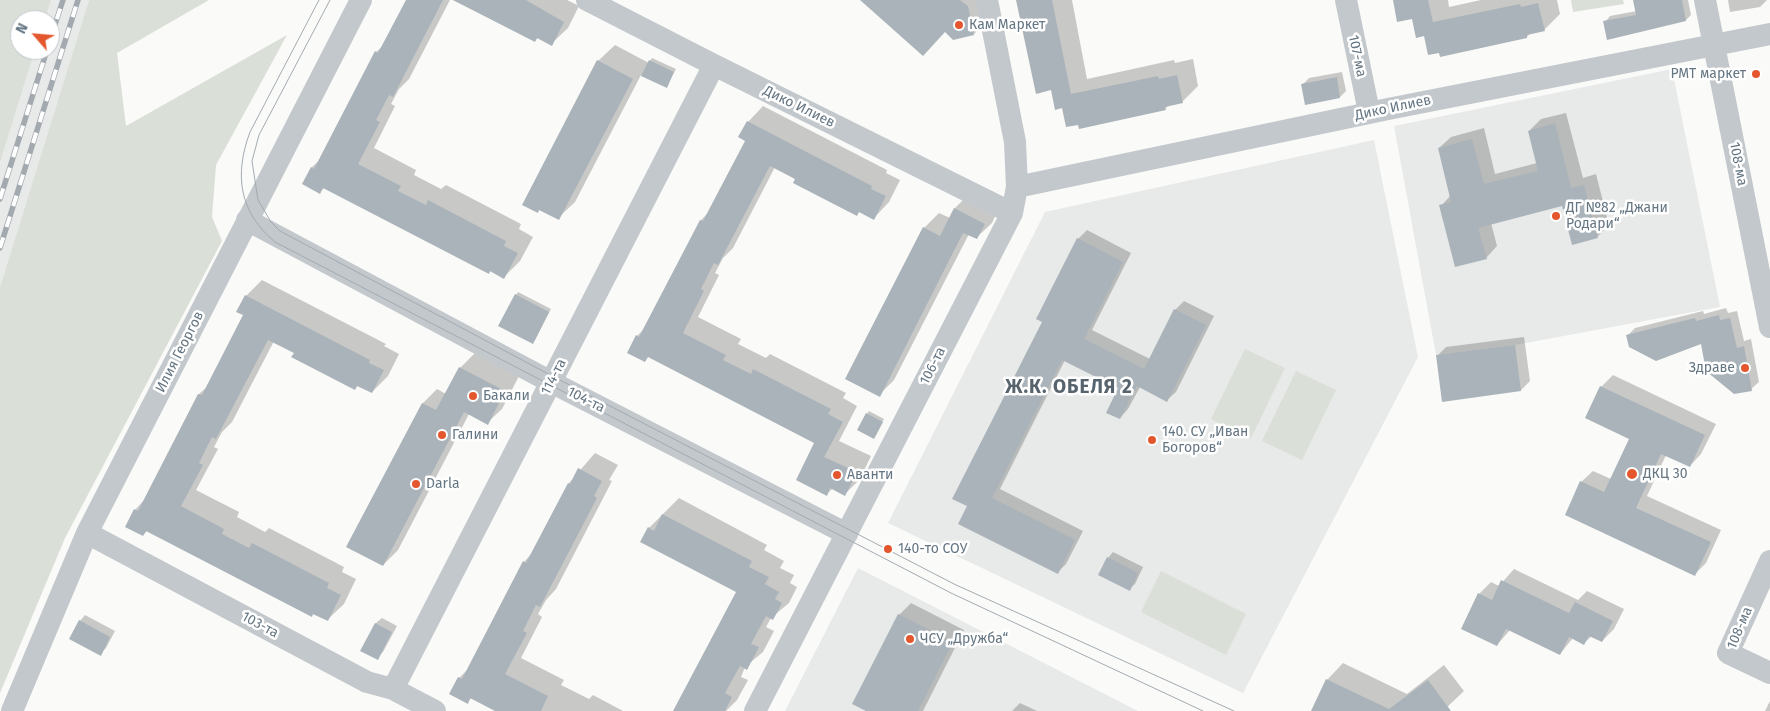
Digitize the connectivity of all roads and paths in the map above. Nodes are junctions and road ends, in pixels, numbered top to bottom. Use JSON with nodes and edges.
{"nodes":[{"id":1,"x":361,"y":0,"type":"edge"},
{"id":2,"x":587,"y":0,"type":"edge"},
{"id":3,"x":987,"y":0,"type":"edge"},
{"id":4,"x":1346,"y":0,"type":"edge"},
{"id":5,"x":1705,"y":0,"type":"edge"},
{"id":6,"x":1770,"y":34,"type":"edge"},
{"id":7,"x":1714,"y":44,"type":"junction"},
{"id":8,"x":714,"y":65,"type":"junction"},
{"id":9,"x":1369,"y":112,"type":"junction"},
{"id":10,"x":1017,"y":186,"type":"junction"},
{"id":11,"x":1012,"y":212,"type":"junction"},
{"id":12,"x":248,"y":220,"type":"junction"},
{"id":13,"x":1770,"y":327,"type":"edge"},
{"id":14,"x":551,"y":382,"type":"junction"},
{"id":15,"x":87,"y":533,"type":"junction"},
{"id":16,"x":847,"y":534,"type":"junction"},
{"id":17,"x":1770,"y":561,"type":"edge"},
{"id":18,"x":1770,"y":673,"type":"edge"},
{"id":19,"x":393,"y":689,"type":"junction"},
{"id":20,"x":12,"y":711,"type":"edge"},
{"id":21,"x":435,"y":711,"type":"edge"},
{"id":22,"x":755,"y":711,"type":"edge"}],
"edges":[{"from":1,"to":12,"type":"street","name":"Илия Георгов"},
{"from":2,"to":8,"type":"street","name":"Дико Илиев"},
{"from":3,"to":10,"type":"street","name":"106-та"},
{"from":4,"to":9,"type":"street","name":"107-ма"},
{"from":5,"to":7,"type":"street","name":"108-ма"},
{"from":6,"to":7,"type":"street","name":"Дико Илиев"},
{"from":7,"to":9,"type":"street","name":"Дико Илиев"},
{"from":7,"to":13,"type":"street","name":"108-ма"},
{"from":8,"to":11,"type":"street","name":"Дико Илиев"},
{"from":8,"to":14,"type":"street","name":"114-та"},
{"from":9,"to":10,"type":"street","name":"Дико Илиев"},
{"from":10,"to":11,"type":"street","name":"106-та"},
{"from":11,"to":16,"type":"street","name":"106-та"},
{"from":12,"to":14,"type":"street","name":"104-та"},
{"from":12,"to":15,"type":"street","name":"Илия Георгов"},
{"from":14,"to":16,"type":"street","name":"104-та"},
{"from":14,"to":19,"type":"street","name":"114-та"},
{"from":15,"to":19,"type":"street","name":"103-та"},
{"from":15,"to":20,"type":"street","name":"Илия Георгов"},
{"from":16,"to":22,"type":"street","name":"106-та"},
{"from":17,"to":18,"type":"street","name":"108-ма"},
{"from":19,"to":21,"type":"street","name":"103-та"}]}
